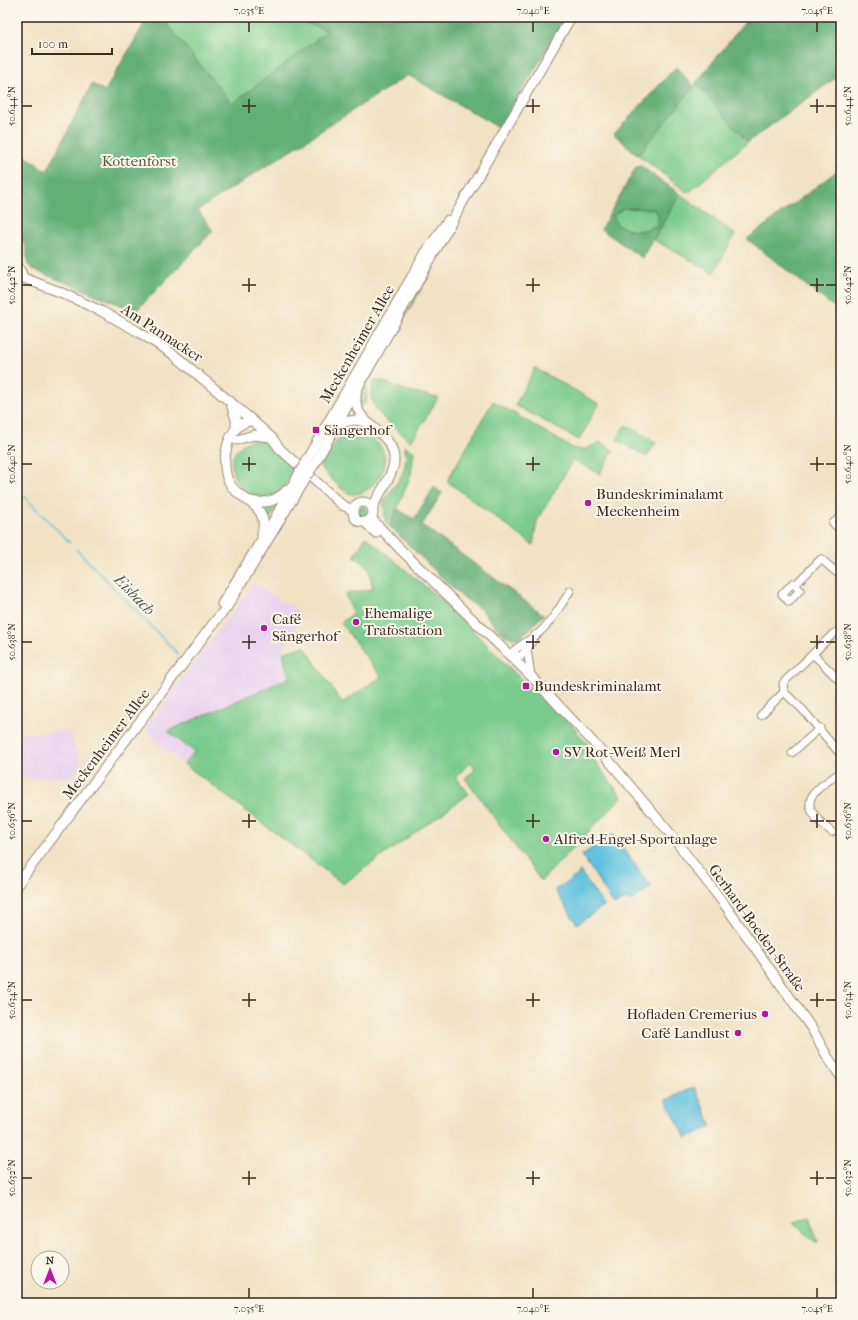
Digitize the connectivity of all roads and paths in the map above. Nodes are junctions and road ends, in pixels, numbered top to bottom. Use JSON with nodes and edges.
{"nodes":[{"id":1,"x":571,"y":17,"type":"edge"},
{"id":2,"x":444,"y":231,"type":"junction"},
{"id":3,"x":17,"y":265,"type":"edge"},
{"id":4,"x":19,"y":280,"type":"edge"},
{"id":5,"x":358,"y":386,"type":"junction"},
{"id":6,"x":229,"y":399,"type":"junction"},
{"id":7,"x":253,"y":420,"type":"junction"},
{"id":8,"x":369,"y":425,"type":"junction"},
{"id":9,"x":236,"y":429,"type":"junction"},
{"id":10,"x":334,"y":430,"type":"junction"},
{"id":11,"x":272,"y":438,"type":"junction"},
{"id":12,"x":236,"y":440,"type":"junction"},
{"id":13,"x":226,"y":454,"type":"junction"},
{"id":14,"x":310,"y":462,"type":"junction"},
{"id":15,"x":301,"y":476,"type":"junction"},
{"id":16,"x":383,"y":486,"type":"junction"},
{"id":17,"x":250,"y":501,"type":"junction"},
{"id":18,"x":357,"y":506,"type":"junction"},
{"id":19,"x":372,"y":508,"type":"junction"},
{"id":20,"x":841,"y":517,"type":"edge"},
{"id":21,"x":368,"y":520,"type":"junction"},
{"id":22,"x":841,"y":531,"type":"edge"},
{"id":23,"x":261,"y":541,"type":"junction"},
{"id":24,"x":841,"y":576,"type":"edge"},
{"id":25,"x":795,"y":585,"type":"dead end"},
{"id":26,"x":570,"y":591,"type":"dead end"},
{"id":27,"x":216,"y":620,"type":"junction"},
{"id":28,"x":841,"y":630,"type":"edge"},
{"id":29,"x":535,"y":635,"type":"junction"},
{"id":30,"x":527,"y":649,"type":"junction"},
{"id":31,"x":813,"y":654,"type":"junction"},
{"id":32,"x":510,"y":655,"type":"junction"},
{"id":33,"x":531,"y":676,"type":"junction"},
{"id":34,"x":841,"y":682,"type":"edge"},
{"id":35,"x":784,"y":692,"type":"junction"},
{"id":36,"x":761,"y":715,"type":"dead end"},
{"id":37,"x":820,"y":728,"type":"junction"},
{"id":38,"x":792,"y":753,"type":"dead end"},
{"id":39,"x":841,"y":755,"type":"edge"},
{"id":40,"x":841,"y":772,"type":"edge"},
{"id":41,"x":832,"y":832,"type":"dead end"},
{"id":42,"x":17,"y":885,"type":"edge"},
{"id":43,"x":812,"y":1029,"type":"junction"},
{"id":44,"x":841,"y":1067,"type":"edge"},
{"id":45,"x":841,"y":1077,"type":"edge"}],
"edges":[{"from":1,"to":2,"type":"main road","name":"Meckenheimer Allee"},
{"from":2,"to":5,"type":"main road","name":"Meckenheimer Allee"},
{"from":2,"to":14,"type":"main road","name":"Meckenheimer Allee"},
{"from":3,"to":4,"type":"main road"},
{"from":4,"to":6,"type":"main road","name":"Am Pannacker"},
{"from":5,"to":8,"type":"main road"},
{"from":5,"to":10,"type":"main road","name":"Meckenheimer Allee"},
{"from":6,"to":7,"type":"main road","name":"Am Pannacker"},
{"from":6,"to":9,"type":"main road"},
{"from":7,"to":9,"type":"main road"},
{"from":7,"to":11,"type":"main road","name":"Am Pannacker"},
{"from":7,"to":12,"type":"main road"},
{"from":8,"to":10,"type":"main road"},
{"from":8,"to":16,"type":"main road"},
{"from":9,"to":13,"type":"main road"},
{"from":10,"to":14,"type":"main road","name":"Meckenheimer Allee"},
{"from":11,"to":12,"type":"main road"},
{"from":11,"to":18,"type":"main road","name":"Am Pannacker"},
{"from":12,"to":13,"type":"main road"},
{"from":13,"to":17,"type":"main road"},
{"from":14,"to":15,"type":"main road","name":"Meckenheimer Allee","bridge":true},
{"from":15,"to":17,"type":"main road"},
{"from":15,"to":23,"type":"main road","name":"Meckenheimer Allee"},
{"from":15,"to":27,"type":"main road","name":"Meckenheimer Allee"},
{"from":16,"to":18,"type":"main road"},
{"from":16,"to":19,"type":"main road"},
{"from":17,"to":23,"type":"main road"},
{"from":18,"to":19,"type":"main road"},
{"from":18,"to":21,"type":"main road","name":"Gerhard-Boeden-Straße"},
{"from":19,"to":21,"type":"main road"},
{"from":20,"to":22,"type":"street"},
{"from":21,"to":32,"type":"main road","name":"Gerhard-Boeden-Straße"},
{"from":23,"to":27,"type":"main road","name":"Meckenheimer Allee"},
{"from":24,"to":25,"type":"street"},
{"from":26,"to":29,"type":"street"},
{"from":27,"to":42,"type":"main road","name":"Meckenheimer Allee"},
{"from":28,"to":31,"type":"street"},
{"from":29,"to":30,"type":"street"},
{"from":29,"to":32,"type":"street"},
{"from":30,"to":32,"type":"street"},
{"from":30,"to":33,"type":"street"},
{"from":31,"to":34,"type":"street"},
{"from":31,"to":35,"type":"street"},
{"from":32,"to":33,"type":"main road","name":"Gerhard-Boeden-Straße"},
{"from":33,"to":43,"type":"main road","name":"Gerhard-Boeden-Straße"},
{"from":35,"to":36,"type":"street"},
{"from":35,"to":37,"type":"street"},
{"from":37,"to":38,"type":"street"},
{"from":37,"to":39,"type":"street"},
{"from":40,"to":41,"type":"street"},
{"from":43,"to":44,"type":"main road","name":"Gerhard-Boeden-Straße"},
{"from":43,"to":45,"type":"main road","name":"Gerhard-Boeden-Straße"}]}
